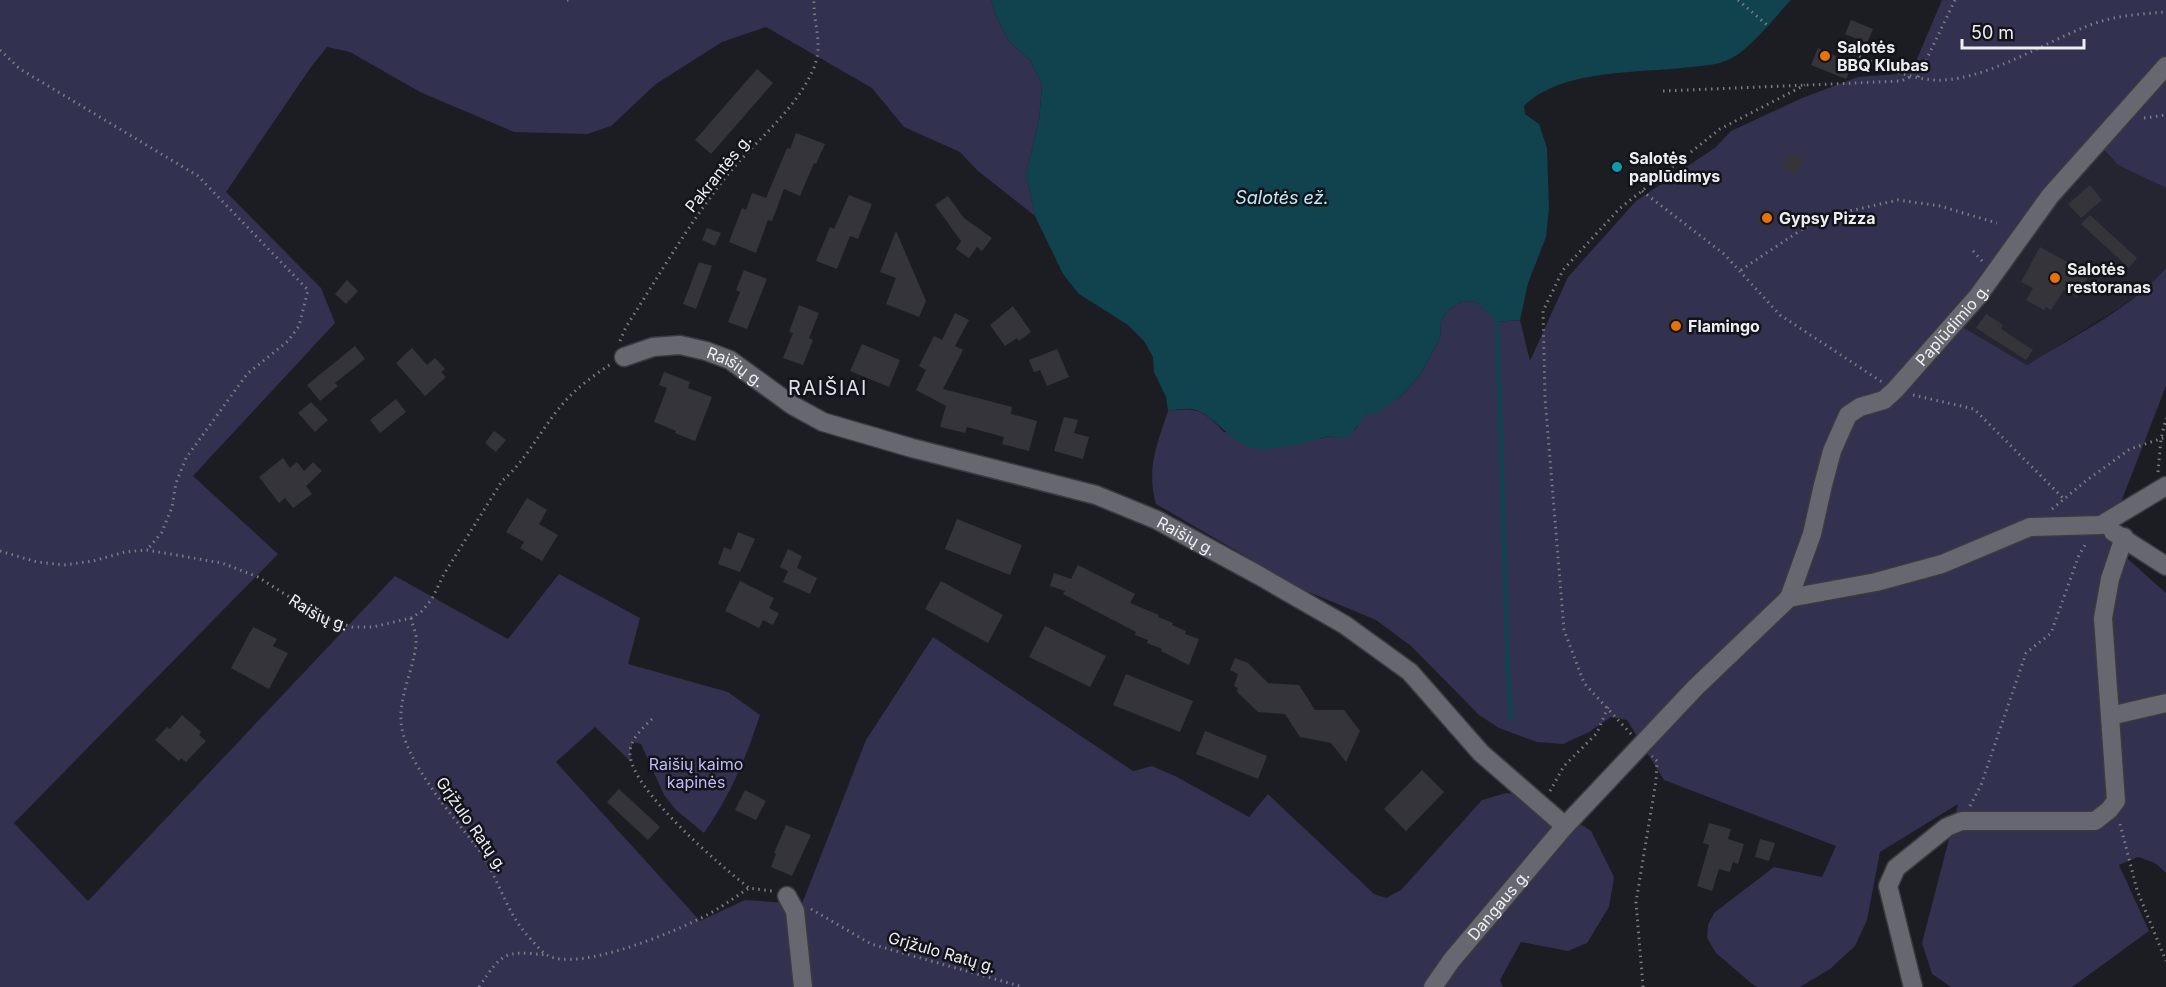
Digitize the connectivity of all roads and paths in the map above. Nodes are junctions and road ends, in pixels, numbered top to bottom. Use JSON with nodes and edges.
{"nodes":[{"id":1,"x":814,"y":0,"type":"edge"},
{"id":2,"x":1738,"y":0,"type":"edge"},
{"id":3,"x":1955,"y":0,"type":"edge"},
{"id":4,"x":2166,"y":12,"type":"edge"},
{"id":5,"x":1767,"y":25,"type":"dead end"},
{"id":6,"x":1843,"y":48,"type":"dead end"},
{"id":7,"x":0,"y":50,"type":"edge"},
{"id":8,"x":2166,"y":66,"type":"edge"},
{"id":9,"x":1912,"y":77,"type":"junction"},
{"id":10,"x":1917,"y":78,"type":"junction"},
{"id":11,"x":1805,"y":85,"type":"junction"},
{"id":12,"x":1663,"y":91,"type":"dead end"},
{"id":13,"x":1642,"y":191,"type":"junction"},
{"id":14,"x":1997,"y":223,"type":"dead end"},
{"id":15,"x":1741,"y":270,"type":"junction"},
{"id":16,"x":624,"y":357,"type":"junction"},
{"id":17,"x":1894,"y":390,"type":"junction"},
{"id":18,"x":2166,"y":418,"type":"edge"},
{"id":19,"x":2166,"y":437,"type":"edge"},
{"id":20,"x":2161,"y":439,"type":"junction"},
{"id":21,"x":2161,"y":489,"type":"edge"},
{"id":22,"x":2064,"y":499,"type":"junction"},
{"id":23,"x":2101,"y":525,"type":"junction"},
{"id":24,"x":2030,"y":527,"type":"junction"},
{"id":25,"x":2124,"y":537,"type":"junction"},
{"id":26,"x":147,"y":550,"type":"junction"},
{"id":27,"x":0,"y":551,"type":"edge"},
{"id":28,"x":2166,"y":566,"type":"edge"},
{"id":29,"x":1789,"y":598,"type":"junction"},
{"id":30,"x":411,"y":618,"type":"junction"},
{"id":31,"x":2166,"y":703,"type":"edge"},
{"id":32,"x":1608,"y":707,"type":"junction"},
{"id":33,"x":2110,"y":716,"type":"junction"},
{"id":34,"x":652,"y":719,"type":"dead end"},
{"id":35,"x":1641,"y":746,"type":"junction"},
{"id":36,"x":2115,"y":801,"type":"junction"},
{"id":37,"x":1542,"y":806,"type":"junction"},
{"id":38,"x":1962,"y":821,"type":"junction"},
{"id":39,"x":1565,"y":826,"type":"junction"},
{"id":40,"x":749,"y":888,"type":"junction"},
{"id":41,"x":787,"y":896,"type":"junction"},
{"id":42,"x":548,"y":955,"type":"junction"},
{"id":43,"x":2166,"y":961,"type":"edge"},
{"id":44,"x":479,"y":987,"type":"edge"},
{"id":45,"x":803,"y":987,"type":"edge"},
{"id":46,"x":1023,"y":987,"type":"edge"},
{"id":47,"x":1433,"y":987,"type":"edge"},
{"id":48,"x":1643,"y":987,"type":"edge"},
{"id":49,"x":1913,"y":987,"type":"edge"}],
"edges":[{"from":1,"to":16,"type":"path","name":"Pakrantės g."},
{"from":2,"to":5,"type":"path"},
{"from":3,"to":10,"type":"path"},
{"from":4,"to":10,"type":"path"},
{"from":6,"to":9,"type":"path"},
{"from":7,"to":26,"type":"path"},
{"from":8,"to":17,"type":"street","name":"Paplūdimio g."},
{"from":9,"to":10,"type":"path"},
{"from":9,"to":11,"type":"path"},
{"from":11,"to":12,"type":"path"},
{"from":11,"to":13,"type":"path"},
{"from":13,"to":15,"type":"path"},
{"from":13,"to":32,"type":"path"},
{"from":14,"to":15,"type":"path"},
{"from":15,"to":17,"type":"path"},
{"from":16,"to":30,"type":"path","name":"Raišių g."},
{"from":16,"to":37,"type":"street","name":"Raišių g."},
{"from":17,"to":22,"type":"path"},
{"from":17,"to":29,"type":"street","name":"Paplūdimio g."},
{"from":18,"to":20,"type":"path"},
{"from":19,"to":20,"type":"path"},
{"from":20,"to":21,"type":"path"},
{"from":20,"to":22,"type":"path"},
{"from":21,"to":23,"type":"street"},
{"from":22,"to":24,"type":"path"},
{"from":23,"to":24,"type":"street"},
{"from":23,"to":25,"type":"street"},
{"from":23,"to":38,"type":"path"},
{"from":24,"to":29,"type":"street"},
{"from":25,"to":28,"type":"street"},
{"from":25,"to":33,"type":"street"},
{"from":26,"to":27,"type":"path","name":"Raišių g."},
{"from":26,"to":30,"type":"path","name":"Raišių g."},
{"from":29,"to":35,"type":"street","name":"Dangaus g."},
{"from":30,"to":42,"type":"path","name":"Grįžulo Ratų g."},
{"from":31,"to":33,"type":"street"},
{"from":32,"to":35,"type":"path"},
{"from":32,"to":37,"type":"path"},
{"from":33,"to":36,"type":"street"},
{"from":34,"to":40,"type":"path"},
{"from":35,"to":39,"type":"street","name":"Dangaus g."},
{"from":35,"to":48,"type":"path"},
{"from":36,"to":38,"type":"street"},
{"from":36,"to":43,"type":"path"},
{"from":37,"to":39,"type":"street","name":"Raišių g."},
{"from":38,"to":49,"type":"street"},
{"from":39,"to":47,"type":"street","name":"Dangaus g."},
{"from":40,"to":41,"type":"path","name":"Grįžulo Ratų g."},
{"from":40,"to":42,"type":"path"},
{"from":41,"to":45,"type":"street"},
{"from":41,"to":46,"type":"path","name":"Grįžulo Ratų g."},
{"from":42,"to":44,"type":"path"}]}
